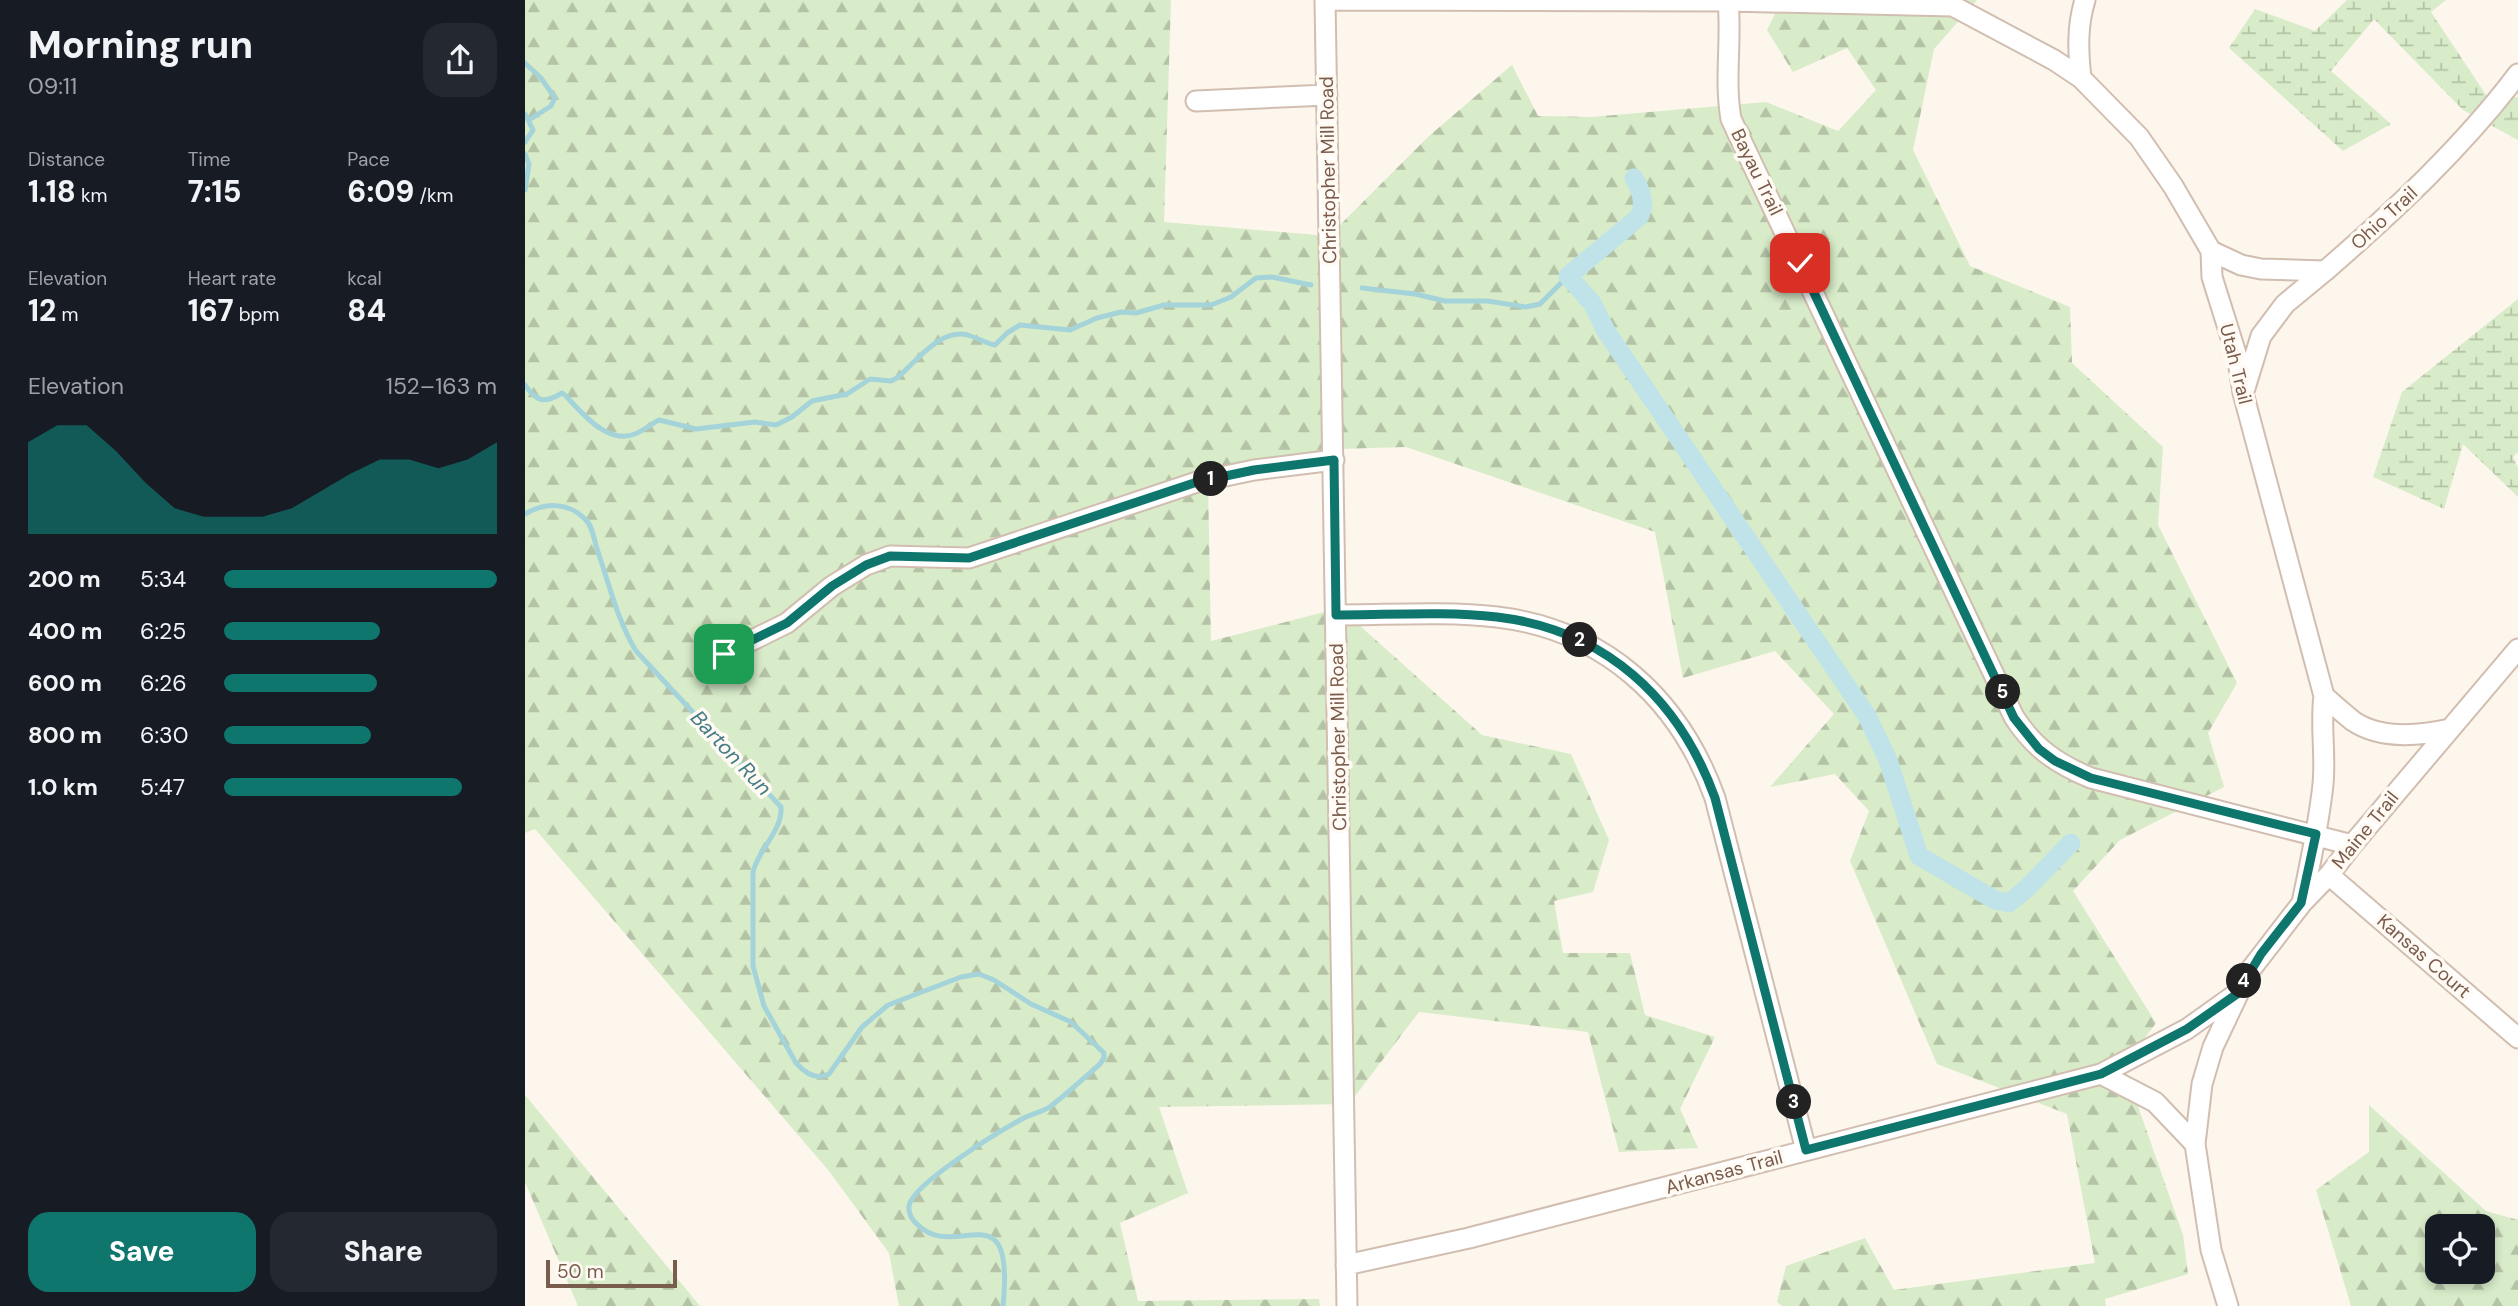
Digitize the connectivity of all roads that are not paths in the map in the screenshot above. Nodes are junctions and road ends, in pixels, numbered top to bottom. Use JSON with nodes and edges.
{"nodes":[{"id":1,"x":1328,"y":0,"type":"edge"},
{"id":2,"x":1974,"y":0,"type":"edge"},
{"id":3,"x":2085,"y":0,"type":"edge"},
{"id":4,"x":1728,"y":1,"type":"edge"},
{"id":5,"x":1953,"y":6,"type":"junction"},
{"id":6,"x":2518,"y":74,"type":"edge"},
{"id":7,"x":2081,"y":78,"type":"junction"},
{"id":8,"x":1327,"y":95,"type":"junction"},
{"id":9,"x":1196,"y":101,"type":"dead end"},
{"id":10,"x":2211,"y":251,"type":"junction"},
{"id":11,"x":2325,"y":271,"type":"junction"},
{"id":12,"x":2243,"y":393,"type":"junction"},
{"id":13,"x":1334,"y":460,"type":"junction"},
{"id":14,"x":1336,"y":615,"type":"junction"},
{"id":15,"x":2518,"y":649,"type":"edge"},
{"id":16,"x":724,"y":654,"type":"dead end"},
{"id":17,"x":2324,"y":696,"type":"junction"},
{"id":18,"x":2450,"y":729,"type":"junction"},
{"id":19,"x":2316,"y":834,"type":"junction"},
{"id":20,"x":2352,"y":845,"type":"junction"},
{"id":21,"x":2329,"y":875,"type":"junction"},
{"id":22,"x":2301,"y":903,"type":"junction"},
{"id":23,"x":2237,"y":994,"type":"junction"},
{"id":24,"x":2518,"y":1038,"type":"edge"},
{"id":25,"x":2101,"y":1074,"type":"junction"},
{"id":26,"x":2195,"y":1144,"type":"junction"},
{"id":27,"x":1806,"y":1150,"type":"junction"},
{"id":28,"x":1346,"y":1265,"type":"junction"},
{"id":29,"x":1347,"y":1306,"type":"edge"},
{"id":30,"x":2228,"y":1306,"type":"edge"}],
"edges":[{"from":1,"to":4,"type":"street","name":"Utah Trail"},
{"from":1,"to":8,"type":"street","name":"Christopher Mill Road"},
{"from":2,"to":5,"type":"street","name":"Utah Trail"},
{"from":3,"to":7,"type":"street"},
{"from":4,"to":5,"type":"street","name":"Utah Trail"},
{"from":4,"to":19,"type":"street","name":"Bayau Trail"},
{"from":5,"to":7,"type":"street","name":"Utah Trail"},
{"from":6,"to":11,"type":"street","name":"Ohio Trail"},
{"from":7,"to":10,"type":"street","name":"Utah Trail"},
{"from":8,"to":9,"type":"street"},
{"from":8,"to":13,"type":"street","name":"Christopher Mill Road"},
{"from":10,"to":11,"type":"street"},
{"from":10,"to":12,"type":"street","name":"Utah Trail"},
{"from":11,"to":12,"type":"street","name":"Ohio Trail"},
{"from":12,"to":17,"type":"street","name":"Utah Trail"},
{"from":13,"to":14,"type":"street","name":"Christopher Mill Road"},
{"from":13,"to":16,"type":"street"},
{"from":14,"to":27,"type":"street"},
{"from":14,"to":28,"type":"street","name":"Christopher Mill Road"},
{"from":15,"to":18,"type":"street","name":"Maine Trail"},
{"from":17,"to":18,"type":"street"},
{"from":17,"to":19,"type":"street","name":"Utah Trail"},
{"from":18,"to":20,"type":"street","name":"Maine Trail"},
{"from":19,"to":20,"type":"street"},
{"from":19,"to":22,"type":"street","name":"Utah Trail"},
{"from":20,"to":21,"type":"street","name":"Maine Trail"},
{"from":21,"to":22,"type":"street","name":"Maine Trail"},
{"from":21,"to":24,"type":"street","name":"Kansas Court"},
{"from":22,"to":23,"type":"street","name":"Maine Trail"},
{"from":23,"to":25,"type":"street","name":"Arkansas Trail"},
{"from":23,"to":26,"type":"street","name":"Maine Trail"},
{"from":25,"to":26,"type":"street"},
{"from":25,"to":27,"type":"street","name":"Arkansas Trail"},
{"from":26,"to":30,"type":"street","name":"Maine Trail"},
{"from":27,"to":28,"type":"street","name":"Arkansas Trail"},
{"from":28,"to":29,"type":"street","name":"Christopher Mill Road"}]}
